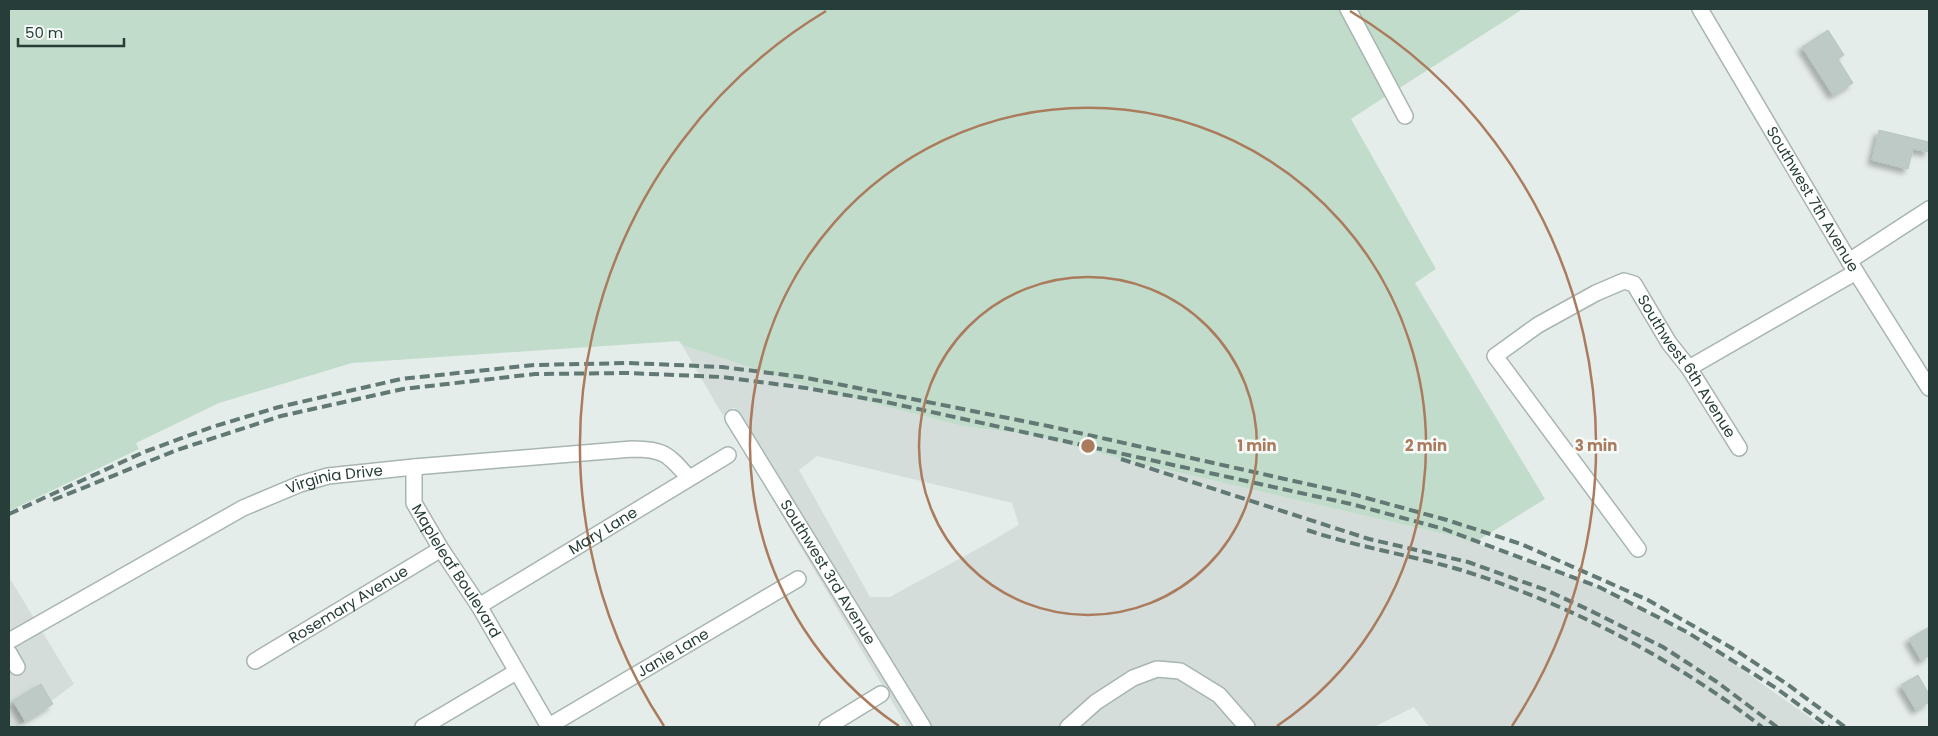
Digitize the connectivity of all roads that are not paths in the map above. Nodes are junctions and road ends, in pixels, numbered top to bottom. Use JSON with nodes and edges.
{"nodes":[{"id":1,"x":1348,"y":9,"type":"edge"},
{"id":2,"x":1700,"y":9,"type":"edge"},
{"id":3,"x":1405,"y":116,"type":"dead end"},
{"id":4,"x":1929,"y":209,"type":"edge"},
{"id":5,"x":1853,"y":267,"type":"junction"},
{"id":6,"x":1690,"y":368,"type":"junction"},
{"id":7,"x":1929,"y":388,"type":"edge"},
{"id":8,"x":733,"y":418,"type":"dead end"},
{"id":9,"x":1739,"y":448,"type":"dead end"},
{"id":10,"x":728,"y":455,"type":"dead end"},
{"id":11,"x":414,"y":467,"type":"junction"},
{"id":12,"x":689,"y":478,"type":"junction"},
{"id":13,"x":440,"y":549,"type":"junction"},
{"id":14,"x":1638,"y":549,"type":"dead end"},
{"id":15,"x":798,"y":580,"type":"dead end"},
{"id":16,"x":478,"y":606,"type":"junction"},
{"id":17,"x":9,"y":641,"type":"edge"},
{"id":18,"x":9,"y":653,"type":"edge"},
{"id":19,"x":255,"y":661,"type":"dead end"},
{"id":20,"x":17,"y":667,"type":"dead end"},
{"id":21,"x":516,"y":672,"type":"junction"},
{"id":22,"x":881,"y":694,"type":"dead end"},
{"id":23,"x":423,"y":727,"type":"edge"},
{"id":24,"x":549,"y":727,"type":"edge"},
{"id":25,"x":827,"y":727,"type":"edge"},
{"id":26,"x":923,"y":727,"type":"edge"},
{"id":27,"x":1068,"y":727,"type":"edge"},
{"id":28,"x":1248,"y":727,"type":"edge"}],
"edges":[{"from":1,"to":3,"type":"street"},
{"from":2,"to":5,"type":"street","name":"Southwest 7th Avenue"},
{"from":4,"to":5,"type":"street"},
{"from":5,"to":6,"type":"street"},
{"from":5,"to":7,"type":"street","name":"Southwest 7th Avenue"},
{"from":6,"to":9,"type":"street","name":"Southwest 6th Avenue"},
{"from":6,"to":14,"type":"street","name":"Southwest 6th Avenue"},
{"from":8,"to":26,"type":"street","name":"Southwest 3rd Avenue"},
{"from":10,"to":12,"type":"street","name":"Mary Lane"},
{"from":11,"to":12,"type":"street","name":"Virginia Drive"},
{"from":11,"to":13,"type":"street","name":"Mapleleaf Boulevard"},
{"from":11,"to":17,"type":"street","name":"Virginia Drive"},
{"from":12,"to":16,"type":"street","name":"Mary Lane"},
{"from":13,"to":16,"type":"street","name":"Mapleleaf Boulevard"},
{"from":13,"to":19,"type":"street","name":"Rosemary Avenue"},
{"from":15,"to":24,"type":"street","name":"Janie Lane"},
{"from":16,"to":21,"type":"street","name":"Mapleleaf Boulevard"},
{"from":18,"to":20,"type":"street"},
{"from":21,"to":23,"type":"street"},
{"from":21,"to":24,"type":"street","name":"Mapleleaf Boulevard"},
{"from":22,"to":25,"type":"street"},
{"from":27,"to":28,"type":"street"}]}
